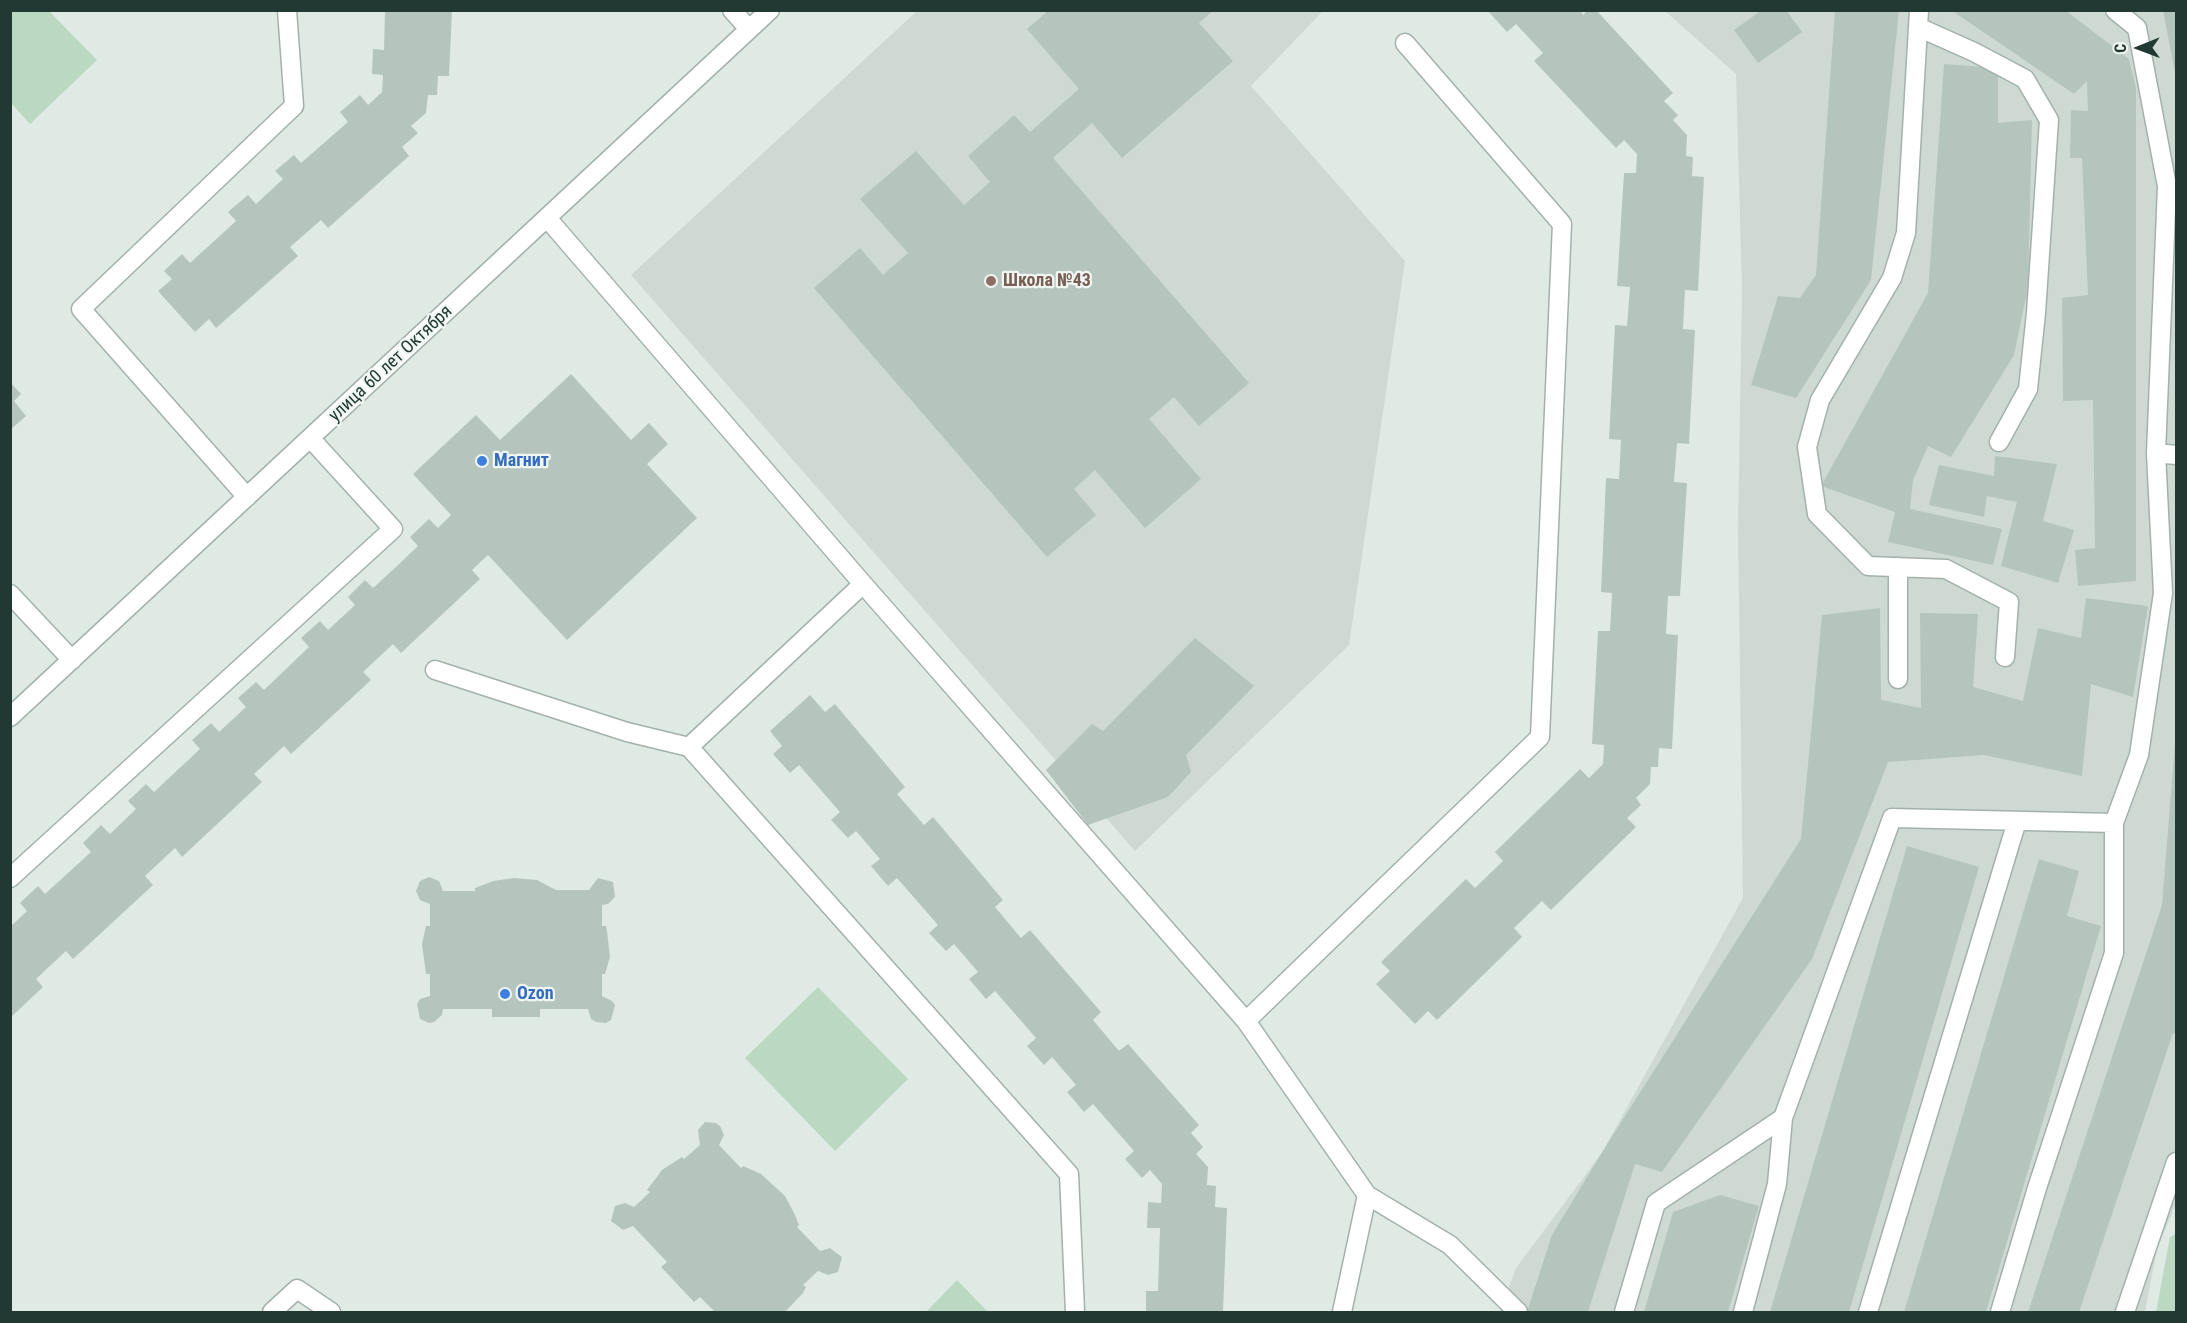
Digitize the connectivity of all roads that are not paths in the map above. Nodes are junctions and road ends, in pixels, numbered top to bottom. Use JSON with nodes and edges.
{"nodes":[{"id":1,"x":287,"y":10,"type":"edge"},
{"id":2,"x":732,"y":10,"type":"edge"},
{"id":3,"x":770,"y":10,"type":"edge"},
{"id":4,"x":2115,"y":10,"type":"edge"},
{"id":5,"x":1918,"y":19,"type":"edge"},
{"id":6,"x":749,"y":29,"type":"junction"},
{"id":7,"x":1406,"y":43,"type":"dead end"},
{"id":8,"x":547,"y":218,"type":"junction"},
{"id":9,"x":311,"y":438,"type":"junction"},
{"id":10,"x":1999,"y":442,"type":"dead end"},
{"id":11,"x":2156,"y":453,"type":"junction"},
{"id":12,"x":2176,"y":455,"type":"edge"},
{"id":13,"x":247,"y":497,"type":"junction"},
{"id":14,"x":1899,"y":567,"type":"junction"},
{"id":15,"x":863,"y":584,"type":"junction"},
{"id":16,"x":10,"y":594,"type":"edge"},
{"id":17,"x":2005,"y":657,"type":"dead end"},
{"id":18,"x":72,"y":660,"type":"junction"},
{"id":19,"x":435,"y":670,"type":"dead end"},
{"id":20,"x":1898,"y":679,"type":"dead end"},
{"id":21,"x":10,"y":717,"type":"edge"},
{"id":22,"x":689,"y":747,"type":"junction"},
{"id":23,"x":2017,"y":821,"type":"junction"},
{"id":24,"x":2114,"y":823,"type":"junction"},
{"id":25,"x":10,"y":878,"type":"edge"},
{"id":26,"x":1246,"y":1021,"type":"junction"},
{"id":27,"x":1783,"y":1118,"type":"junction"},
{"id":28,"x":2176,"y":1162,"type":"edge"},
{"id":29,"x":1367,"y":1195,"type":"junction"},
{"id":30,"x":272,"y":1312,"type":"edge"},
{"id":31,"x":331,"y":1312,"type":"edge"},
{"id":32,"x":1075,"y":1312,"type":"edge"},
{"id":33,"x":1342,"y":1312,"type":"edge"},
{"id":34,"x":1518,"y":1312,"type":"edge"},
{"id":35,"x":1624,"y":1312,"type":"edge"},
{"id":36,"x":1743,"y":1312,"type":"edge"},
{"id":37,"x":1868,"y":1312,"type":"edge"},
{"id":38,"x":2000,"y":1312,"type":"edge"},
{"id":39,"x":2125,"y":1312,"type":"edge"}],
"edges":[{"from":1,"to":13,"type":"street"},
{"from":2,"to":6,"type":"street"},
{"from":3,"to":6,"type":"street","name":"улица 60 лет Октября"},
{"from":4,"to":11,"type":"street"},
{"from":5,"to":10,"type":"street"},
{"from":5,"to":14,"type":"street"},
{"from":6,"to":8,"type":"street","name":"улица 60 лет Октября"},
{"from":7,"to":26,"type":"street"},
{"from":8,"to":9,"type":"street","name":"улица 60 лет Октября"},
{"from":8,"to":15,"type":"street"},
{"from":9,"to":13,"type":"street","name":"улица 60 лет Октября"},
{"from":9,"to":25,"type":"street"},
{"from":11,"to":12,"type":"street"},
{"from":11,"to":24,"type":"street"},
{"from":13,"to":18,"type":"street","name":"улица 60 лет Октября"},
{"from":14,"to":17,"type":"street"},
{"from":14,"to":20,"type":"street"},
{"from":15,"to":22,"type":"street"},
{"from":15,"to":26,"type":"street"},
{"from":16,"to":18,"type":"street"},
{"from":18,"to":21,"type":"street","name":"улица 60 лет Октября"},
{"from":19,"to":22,"type":"street"},
{"from":22,"to":32,"type":"street"},
{"from":23,"to":24,"type":"street"},
{"from":23,"to":27,"type":"street"},
{"from":23,"to":37,"type":"street"},
{"from":24,"to":38,"type":"street"},
{"from":26,"to":29,"type":"street"},
{"from":27,"to":35,"type":"street"},
{"from":27,"to":36,"type":"street"},
{"from":28,"to":39,"type":"street"},
{"from":29,"to":33,"type":"street"},
{"from":29,"to":34,"type":"street"},
{"from":30,"to":31,"type":"street"}]}
